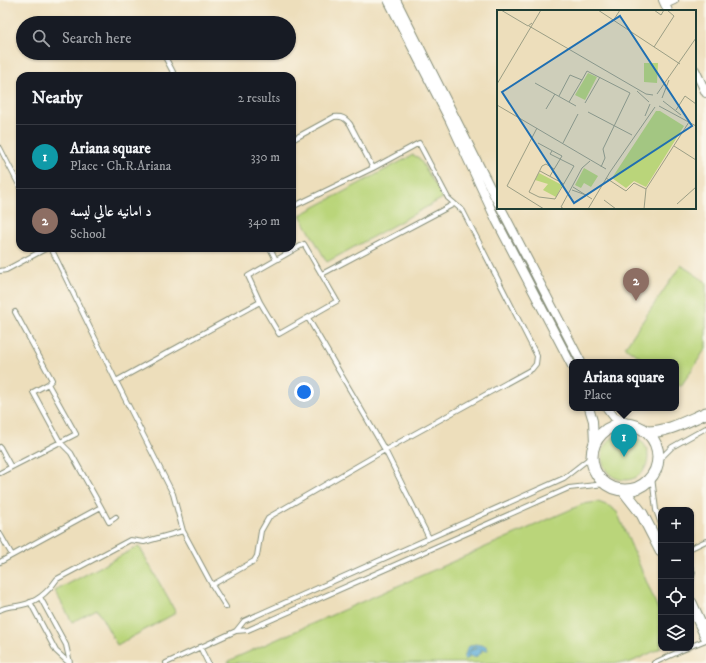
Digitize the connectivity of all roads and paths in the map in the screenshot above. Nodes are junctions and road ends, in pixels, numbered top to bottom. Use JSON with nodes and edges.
{"nodes":[{"id":1,"x":388,"y":0,"type":"edge"},
{"id":2,"x":396,"y":0,"type":"edge"},
{"id":3,"x":674,"y":0,"type":"edge"},
{"id":4,"x":665,"y":5,"type":"edge"},
{"id":5,"x":167,"y":60,"type":"edge"},
{"id":6,"x":173,"y":72,"type":"edge"},
{"id":7,"x":696,"y":72,"type":"edge"},
{"id":8,"x":706,"y":93,"type":"edge"},
{"id":9,"x":296,"y":138,"type":"edge"},
{"id":10,"x":0,"y":148,"type":"edge"},
{"id":11,"x":471,"y":158,"type":"junction"},
{"id":12,"x":374,"y":168,"type":"junction"},
{"id":13,"x":16,"y":179,"type":"edge"},
{"id":14,"x":497,"y":201,"type":"edge"},
{"id":15,"x":454,"y":204,"type":"junction"},
{"id":16,"x":296,"y":205,"type":"edge"},
{"id":17,"x":502,"y":209,"type":"edge"},
{"id":18,"x":296,"y":249,"type":"edge"},
{"id":19,"x":40,"y":252,"type":"edge"},
{"id":20,"x":53,"y":252,"type":"edge"},
{"id":21,"x":272,"y":252,"type":"edge"},
{"id":22,"x":290,"y":252,"type":"edge"},
{"id":23,"x":276,"y":260,"type":"junction"},
{"id":24,"x":0,"y":271,"type":"edge"},
{"id":25,"x":322,"y":274,"type":"junction"},
{"id":26,"x":260,"y":302,"type":"junction"},
{"id":27,"x":14,"y":312,"type":"dead end"},
{"id":28,"x":308,"y":318,"type":"junction"},
{"id":29,"x":579,"y":359,"type":"edge"},
{"id":30,"x":569,"y":360,"type":"edge"},
{"id":31,"x":116,"y":381,"type":"junction"},
{"id":32,"x":48,"y":384,"type":"junction"},
{"id":33,"x":590,"y":411,"type":"edge"},
{"id":34,"x":610,"y":411,"type":"edge"},
{"id":35,"x":706,"y":413,"type":"edge"},
{"id":36,"x":629,"y":424,"type":"junction"},
{"id":37,"x":706,"y":428,"type":"edge"},
{"id":38,"x":647,"y":432,"type":"junction"},
{"id":39,"x":60,"y":442,"type":"junction"},
{"id":40,"x":594,"y":444,"type":"junction"},
{"id":41,"x":0,"y":447,"type":"edge"},
{"id":42,"x":385,"y":450,"type":"junction"},
{"id":43,"x":591,"y":457,"type":"junction"},
{"id":44,"x":658,"y":462,"type":"junction"},
{"id":45,"x":11,"y":467,"type":"junction"},
{"id":46,"x":0,"y":473,"type":"edge"},
{"id":47,"x":652,"y":477,"type":"junction"},
{"id":48,"x":605,"y":484,"type":"junction"},
{"id":49,"x":624,"y":491,"type":"junction"},
{"id":50,"x":101,"y":508,"type":"junction"},
{"id":51,"x":658,"y":516,"type":"edge"},
{"id":52,"x":116,"y":517,"type":"dead end"},
{"id":53,"x":183,"y":531,"type":"junction"},
{"id":54,"x":0,"y":534,"type":"edge"},
{"id":55,"x":429,"y":538,"type":"junction"},
{"id":56,"x":706,"y":541,"type":"edge"},
{"id":57,"x":658,"y":545,"type":"edge"},
{"id":58,"x":694,"y":547,"type":"edge"},
{"id":59,"x":12,"y":555,"type":"junction"},
{"id":60,"x":0,"y":562,"type":"edge"},
{"id":61,"x":212,"y":584,"type":"junction"},
{"id":62,"x":40,"y":597,"type":"junction"},
{"id":63,"x":30,"y":602,"type":"junction"},
{"id":64,"x":226,"y":607,"type":"dead end"},
{"id":65,"x":0,"y":610,"type":"edge"},
{"id":66,"x":694,"y":610,"type":"edge"},
{"id":67,"x":236,"y":631,"type":"junction"},
{"id":68,"x":706,"y":636,"type":"edge"},
{"id":69,"x":706,"y":640,"type":"edge"},
{"id":70,"x":694,"y":645,"type":"edge"},
{"id":71,"x":200,"y":647,"type":"junction"},
{"id":72,"x":681,"y":651,"type":"edge"},
{"id":73,"x":70,"y":663,"type":"edge"},
{"id":74,"x":166,"y":663,"type":"edge"},
{"id":75,"x":208,"y":663,"type":"edge"},
{"id":76,"x":654,"y":663,"type":"edge"}],
"edges":[{"from":1,"to":11,"type":"street"},
{"from":2,"to":11,"type":"street"},
{"from":3,"to":4,"type":"street"},
{"from":5,"to":6,"type":"lane"},
{"from":7,"to":8,"type":"street"},
{"from":9,"to":12,"type":"lane"},
{"from":10,"to":13,"type":"lane"},
{"from":11,"to":14,"type":"street"},
{"from":11,"to":30,"type":"street"},
{"from":12,"to":15,"type":"lane"},
{"from":12,"to":16,"type":"lane"},
{"from":15,"to":25,"type":"lane"},
{"from":15,"to":42,"type":"lane"},
{"from":17,"to":29,"type":"street"},
{"from":18,"to":25,"type":"lane"},
{"from":19,"to":24,"type":"lane"},
{"from":20,"to":31,"type":"lane"},
{"from":21,"to":23,"type":"lane"},
{"from":22,"to":23,"type":"lane"},
{"from":23,"to":26,"type":"lane"},
{"from":25,"to":28,"type":"lane"},
{"from":26,"to":28,"type":"lane"},
{"from":26,"to":31,"type":"lane"},
{"from":27,"to":32,"type":"lane"},
{"from":28,"to":42,"type":"lane"},
{"from":31,"to":53,"type":"lane"},
{"from":32,"to":39,"type":"lane"},
{"from":32,"to":39,"type":"lane"},
{"from":33,"to":40,"type":"street"},
{"from":34,"to":36,"type":"street"},
{"from":35,"to":38,"type":"street"},
{"from":36,"to":38,"type":"street"},
{"from":36,"to":40,"type":"street"},
{"from":37,"to":44,"type":"lane"},
{"from":38,"to":44,"type":"street"},
{"from":39,"to":45,"type":"lane"},
{"from":39,"to":50,"type":"lane"},
{"from":40,"to":43,"type":"street"},
{"from":41,"to":45,"type":"lane"},
{"from":42,"to":55,"type":"lane"},
{"from":42,"to":61,"type":"lane"},
{"from":43,"to":48,"type":"street"},
{"from":43,"to":55,"type":"lane"},
{"from":44,"to":47,"type":"street"},
{"from":45,"to":46,"type":"lane"},
{"from":47,"to":49,"type":"street"},
{"from":47,"to":51,"type":"lane"},
{"from":48,"to":49,"type":"street"},
{"from":48,"to":67,"type":"lane"},
{"from":49,"to":57,"type":"street"},
{"from":50,"to":52,"type":"lane"},
{"from":50,"to":59,"type":"lane"},
{"from":53,"to":61,"type":"lane"},
{"from":53,"to":62,"type":"lane"},
{"from":54,"to":59,"type":"lane"},
{"from":55,"to":67,"type":"lane"},
{"from":56,"to":58,"type":"lane"},
{"from":59,"to":60,"type":"lane"},
{"from":61,"to":64,"type":"lane"},
{"from":62,"to":63,"type":"lane"},
{"from":62,"to":73,"type":"lane"},
{"from":63,"to":65,"type":"lane"},
{"from":63,"to":73,"type":"lane"},
{"from":66,"to":68,"type":"street"},
{"from":67,"to":71,"type":"lane"},
{"from":69,"to":70,"type":"lane"},
{"from":71,"to":74,"type":"lane"},
{"from":71,"to":75,"type":"lane"},
{"from":72,"to":76,"type":"lane"}]}
